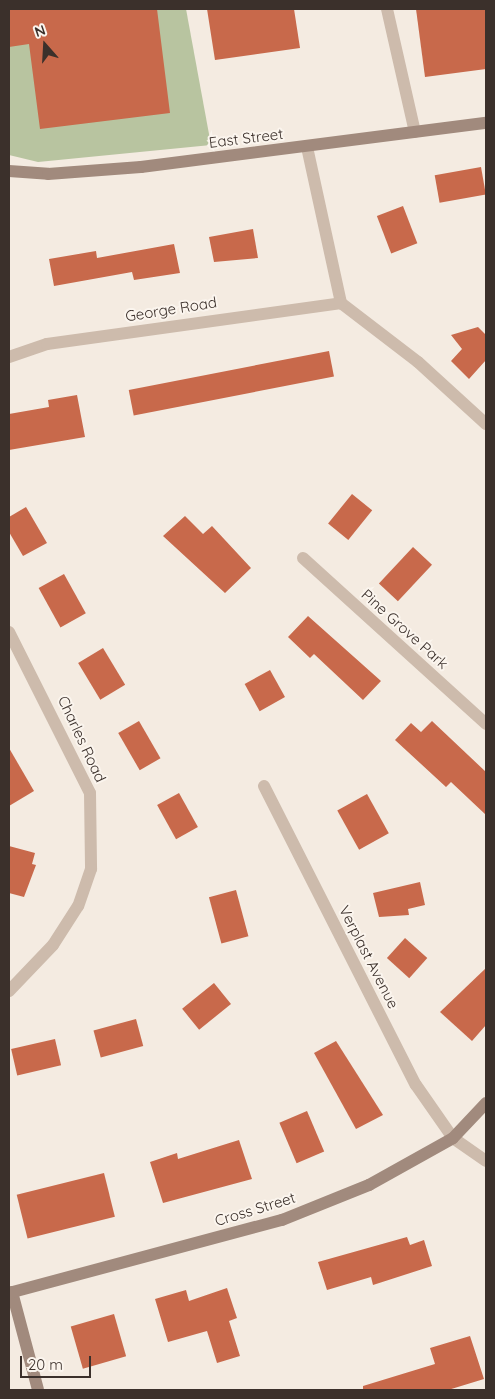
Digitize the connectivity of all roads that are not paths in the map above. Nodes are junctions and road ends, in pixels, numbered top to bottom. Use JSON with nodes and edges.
{"nodes":[{"id":1,"x":387,"y":9,"type":"edge"},
{"id":2,"x":486,"y":123,"type":"edge"},
{"id":3,"x":415,"y":132,"type":"junction"},
{"id":4,"x":307,"y":147,"type":"junction"},
{"id":5,"x":9,"y":171,"type":"edge"},
{"id":6,"x":340,"y":304,"type":"junction"},
{"id":7,"x":9,"y":357,"type":"edge"},
{"id":8,"x":486,"y":424,"type":"edge"},
{"id":9,"x":303,"y":558,"type":"dead end"},
{"id":10,"x":9,"y":632,"type":"edge"},
{"id":11,"x":486,"y":724,"type":"edge"},
{"id":12,"x":264,"y":786,"type":"dead end"},
{"id":13,"x":9,"y":991,"type":"edge"},
{"id":14,"x":486,"y":1103,"type":"edge"},
{"id":15,"x":453,"y":1138,"type":"junction"},
{"id":16,"x":486,"y":1161,"type":"edge"},
{"id":17,"x":10,"y":1293,"type":"edge"},
{"id":18,"x":38,"y":1390,"type":"edge"}],
"edges":[{"from":1,"to":3,"type":"street"},
{"from":2,"to":3,"type":"street","name":"East Street"},
{"from":3,"to":4,"type":"street","name":"East Street"},
{"from":4,"to":5,"type":"street","name":"East Street"},
{"from":4,"to":6,"type":"street"},
{"from":6,"to":7,"type":"street","name":"George Road"},
{"from":6,"to":8,"type":"street"},
{"from":9,"to":11,"type":"street","name":"Pine Grove Park"},
{"from":10,"to":13,"type":"street","name":"Charles Road"},
{"from":12,"to":15,"type":"street","name":"Verplast Avenue"},
{"from":14,"to":15,"type":"street","name":"Cross Street"},
{"from":15,"to":16,"type":"street"},
{"from":15,"to":17,"type":"street","name":"Cross Street"},
{"from":17,"to":18,"type":"street"}]}
